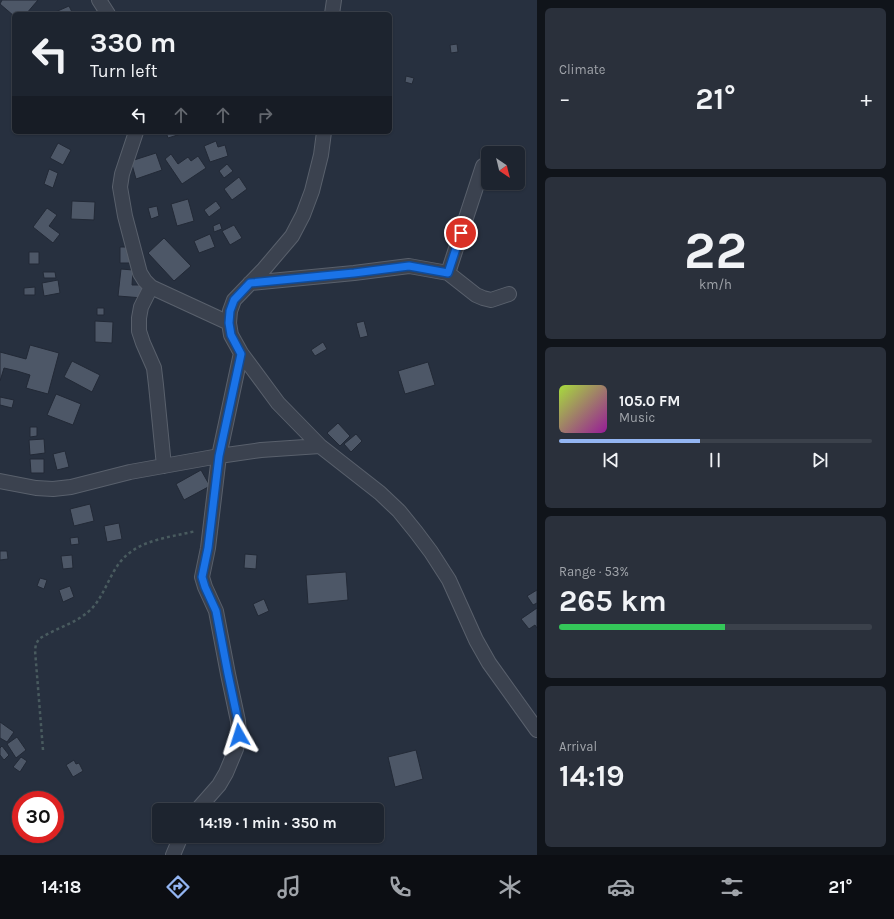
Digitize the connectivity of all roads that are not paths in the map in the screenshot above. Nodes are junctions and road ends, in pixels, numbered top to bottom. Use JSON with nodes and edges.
{"nodes":[{"id":1,"x":99,"y":0,"type":"edge"},
{"id":2,"x":334,"y":0,"type":"edge"},
{"id":3,"x":107,"y":12,"type":"edge"},
{"id":4,"x":332,"y":12,"type":"edge"},
{"id":5,"x":135,"y":134,"type":"edge"},
{"id":6,"x":324,"y":134,"type":"edge"},
{"id":7,"x":481,"y":172,"type":"edge"},
{"id":8,"x":448,"y":273,"type":"junction"},
{"id":9,"x":250,"y":283,"type":"junction"},
{"id":10,"x":151,"y":287,"type":"junction"},
{"id":11,"x":509,"y":294,"type":"dead end"},
{"id":12,"x":229,"y":323,"type":"junction"},
{"id":13,"x":241,"y":354,"type":"junction"},
{"id":14,"x":320,"y":446,"type":"junction"},
{"id":15,"x":219,"y":456,"type":"junction"},
{"id":16,"x":164,"y":466,"type":"junction"},
{"id":17,"x":0,"y":481,"type":"edge"},
{"id":18,"x":537,"y":730,"type":"edge"},
{"id":19,"x":203,"y":803,"type":"edge"},
{"id":20,"x":178,"y":843,"type":"edge"},
{"id":21,"x":173,"y":855,"type":"edge"}],
"edges":[{"from":1,"to":3,"type":"street"},
{"from":2,"to":4,"type":"street"},
{"from":5,"to":10,"type":"street"},
{"from":6,"to":9,"type":"street"},
{"from":7,"to":8,"type":"street"},
{"from":8,"to":9,"type":"street"},
{"from":8,"to":11,"type":"street"},
{"from":9,"to":12,"type":"street"},
{"from":10,"to":12,"type":"street"},
{"from":10,"to":16,"type":"street"},
{"from":12,"to":13,"type":"street"},
{"from":13,"to":14,"type":"street"},
{"from":13,"to":15,"type":"street"},
{"from":14,"to":15,"type":"street"},
{"from":14,"to":18,"type":"street"},
{"from":15,"to":16,"type":"street"},
{"from":15,"to":19,"type":"street"},
{"from":16,"to":17,"type":"street"},
{"from":20,"to":21,"type":"street"}]}
